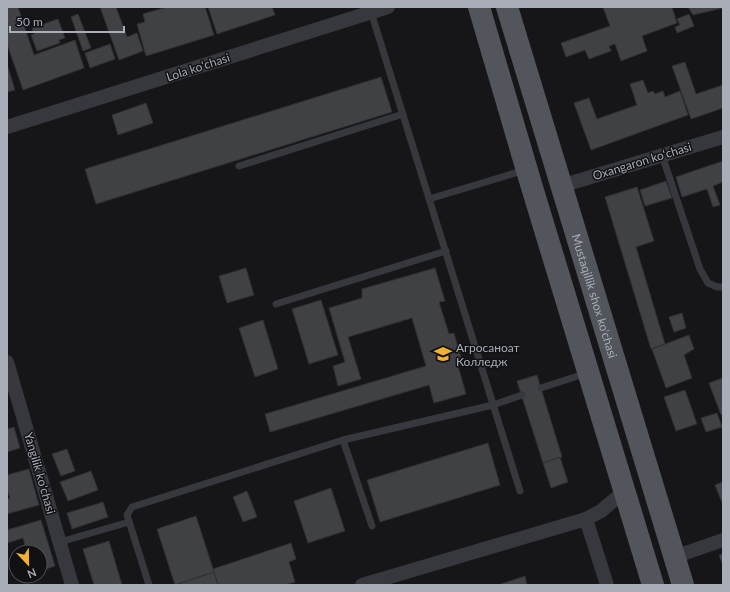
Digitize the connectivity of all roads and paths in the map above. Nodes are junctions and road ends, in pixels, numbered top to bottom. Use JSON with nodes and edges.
{"nodes":[{"id":1,"x":388,"y":7,"type":"edge"},
{"id":2,"x":479,"y":7,"type":"edge"},
{"id":3,"x":507,"y":7,"type":"edge"},
{"id":4,"x":371,"y":12,"type":"junction"},
{"id":5,"x":403,"y":114,"type":"junction"},
{"id":6,"x":7,"y":127,"type":"edge"},
{"id":7,"x":723,"y":137,"type":"edge"},
{"id":8,"x":662,"y":155,"type":"junction"},
{"id":9,"x":239,"y":166,"type":"dead end"},
{"id":10,"x":526,"y":169,"type":"junction"},
{"id":11,"x":561,"y":186,"type":"junction"},
{"id":12,"x":429,"y":199,"type":"junction"},
{"id":13,"x":446,"y":251,"type":"junction"},
{"id":14,"x":723,"y":287,"type":"edge"},
{"id":15,"x":276,"y":304,"type":"dead end"},
{"id":16,"x":7,"y":362,"type":"edge"},
{"id":17,"x":589,"y":372,"type":"junction"},
{"id":18,"x":541,"y":388,"type":"dead end"},
{"id":19,"x":522,"y":395,"type":"dead end"},
{"id":20,"x":493,"y":404,"type":"junction"},
{"id":21,"x":343,"y":440,"type":"junction"},
{"id":22,"x":520,"y":491,"type":"dead end"},
{"id":23,"x":625,"y":492,"type":"junction"},
{"id":24,"x":586,"y":519,"type":"junction"},
{"id":25,"x":129,"y":522,"type":"junction"},
{"id":26,"x":372,"y":526,"type":"dead end"},
{"id":27,"x":723,"y":540,"type":"edge"},
{"id":28,"x":60,"y":542,"type":"junction"},
{"id":29,"x":674,"y":557,"type":"junction"},
{"id":30,"x":72,"y":585,"type":"edge"},
{"id":31,"x":149,"y":585,"type":"edge"},
{"id":32,"x":362,"y":585,"type":"edge"},
{"id":33,"x":607,"y":585,"type":"edge"},
{"id":34,"x":653,"y":585,"type":"edge"},
{"id":35,"x":683,"y":585,"type":"edge"}],
"edges":[{"from":1,"to":4,"type":"street","name":"Lola koʻchasi"},
{"from":2,"to":10,"type":"main road"},
{"from":3,"to":11,"type":"main road","name":"Mustaqillik shox ko'chasi"},
{"from":4,"to":5,"type":"lane"},
{"from":4,"to":6,"type":"street","name":"Lola koʻchasi"},
{"from":5,"to":9,"type":"lane"},
{"from":5,"to":12,"type":"lane"},
{"from":7,"to":8,"type":"street","name":"Oxangaron koʻchasi"},
{"from":8,"to":11,"type":"street","name":"Oxangaron koʻchasi"},
{"from":8,"to":14,"type":"lane"},
{"from":10,"to":12,"type":"lane"},
{"from":10,"to":17,"type":"main road"},
{"from":11,"to":29,"type":"main road","name":"Mustaqillik shox ko'chasi"},
{"from":12,"to":13,"type":"lane"},
{"from":13,"to":15,"type":"lane"},
{"from":13,"to":20,"type":"lane"},
{"from":16,"to":28,"type":"street","name":"Yangilik koʻchasi"},
{"from":17,"to":18,"type":"lane"},
{"from":17,"to":23,"type":"main road"},
{"from":19,"to":20,"type":"lane"},
{"from":20,"to":21,"type":"lane"},
{"from":20,"to":22,"type":"lane"},
{"from":21,"to":25,"type":"lane"},
{"from":21,"to":26,"type":"lane"},
{"from":23,"to":24,"type":"street"},
{"from":23,"to":34,"type":"main road"},
{"from":24,"to":32,"type":"street"},
{"from":24,"to":33,"type":"street"},
{"from":25,"to":28,"type":"lane"},
{"from":25,"to":31,"type":"lane"},
{"from":27,"to":29,"type":"street"},
{"from":28,"to":30,"type":"street","name":"Yangilik koʻchasi"},
{"from":29,"to":35,"type":"main road","name":"Mustaqillik shox ko'chasi"}]}
